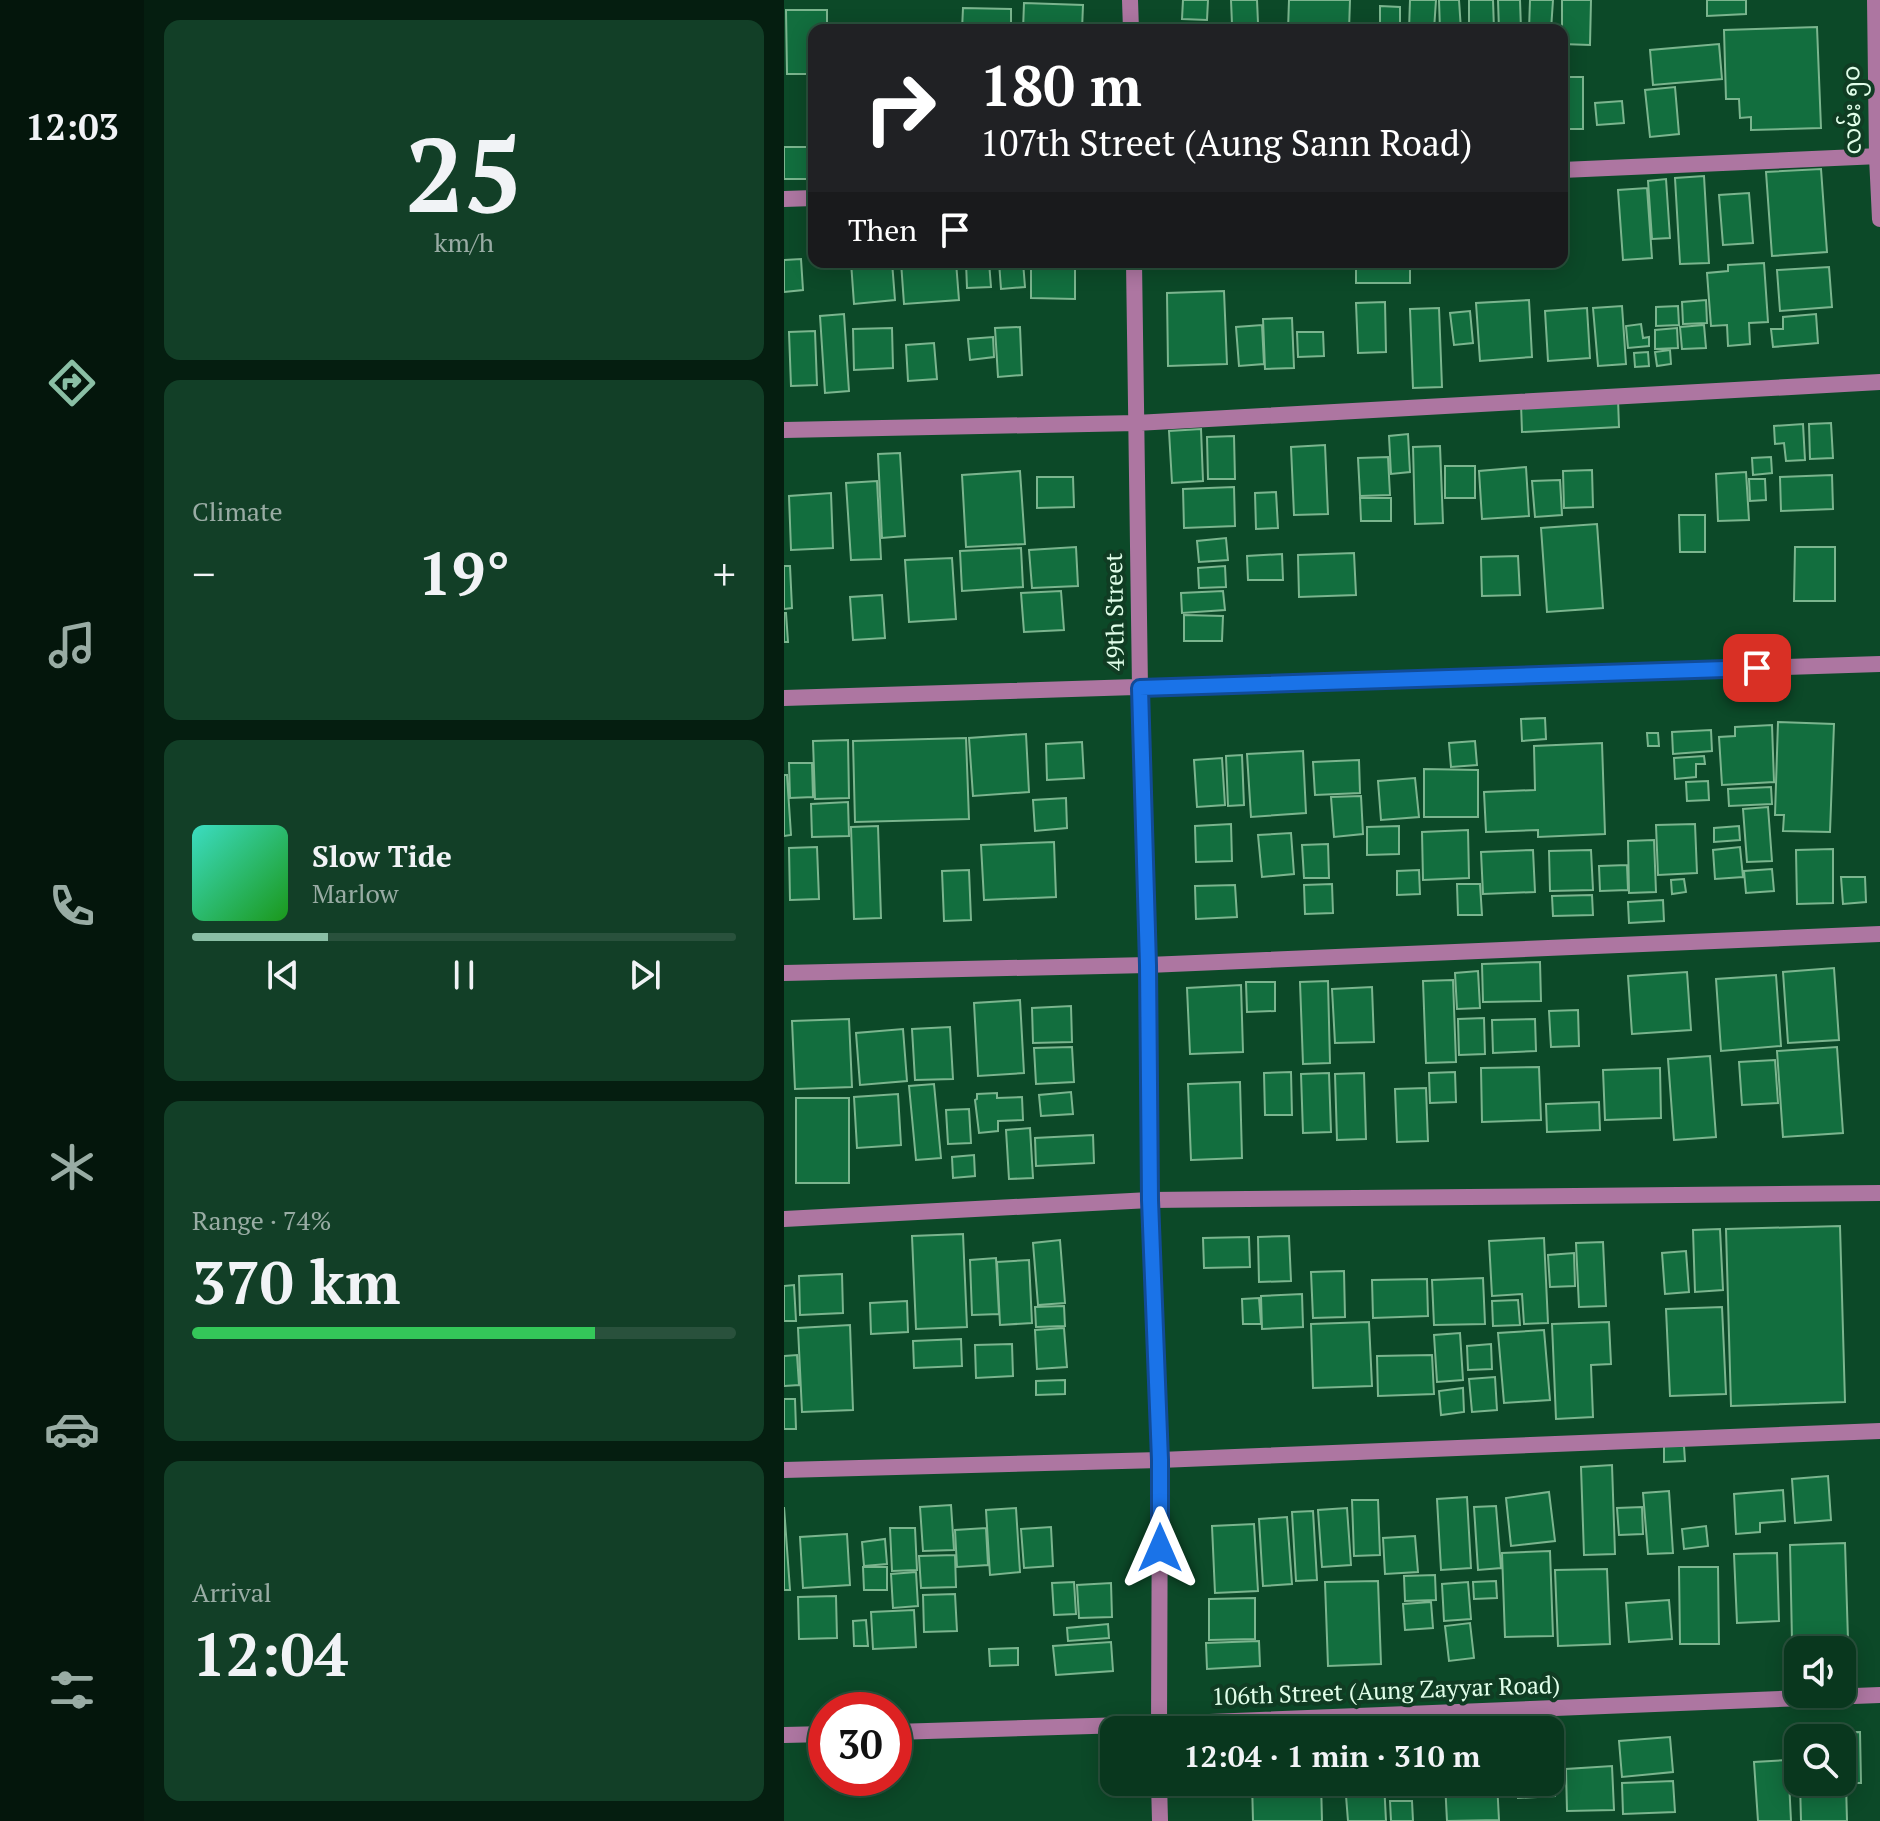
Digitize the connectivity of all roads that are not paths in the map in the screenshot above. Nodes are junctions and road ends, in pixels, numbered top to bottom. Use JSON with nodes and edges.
{"nodes":[{"id":1,"x":1130,"y":0,"type":"edge"},
{"id":2,"x":1875,"y":0,"type":"edge"},
{"id":3,"x":1131,"y":24,"type":"edge"},
{"id":4,"x":1878,"y":156,"type":"edge"},
{"id":5,"x":1568,"y":170,"type":"edge"},
{"id":6,"x":808,"y":198,"type":"edge"},
{"id":7,"x":784,"y":199,"type":"edge"},
{"id":8,"x":1880,"y":219,"type":"edge"},
{"id":9,"x":1134,"y":268,"type":"edge"},
{"id":10,"x":1880,"y":382,"type":"edge"},
{"id":11,"x":1136,"y":423,"type":"junction"},
{"id":12,"x":784,"y":430,"type":"edge"},
{"id":13,"x":1880,"y":664,"type":"edge"},
{"id":14,"x":1140,"y":688,"type":"junction"},
{"id":15,"x":784,"y":698,"type":"edge"},
{"id":16,"x":1880,"y":934,"type":"edge"},
{"id":17,"x":1148,"y":965,"type":"junction"},
{"id":18,"x":784,"y":973,"type":"edge"},
{"id":19,"x":1880,"y":1193,"type":"edge"},
{"id":20,"x":1150,"y":1200,"type":"junction"},
{"id":21,"x":784,"y":1219,"type":"edge"},
{"id":22,"x":1880,"y":1431,"type":"edge"},
{"id":23,"x":1160,"y":1460,"type":"junction"},
{"id":24,"x":784,"y":1470,"type":"edge"},
{"id":25,"x":1880,"y":1695,"type":"edge"},
{"id":26,"x":1159,"y":1716,"type":"edge"},
{"id":27,"x":1407,"y":1716,"type":"edge"},
{"id":28,"x":1100,"y":1728,"type":"edge"},
{"id":29,"x":912,"y":1732,"type":"edge"},
{"id":30,"x":808,"y":1734,"type":"edge"},
{"id":31,"x":784,"y":1735,"type":"edge"},
{"id":32,"x":1159,"y":1796,"type":"edge"},
{"id":33,"x":1160,"y":1821,"type":"edge"}],
"edges":[{"from":1,"to":3,"type":"street"},
{"from":2,"to":4,"type":"street","name":"လမ်း ၅၀"},
{"from":4,"to":5,"type":"street"},
{"from":4,"to":8,"type":"street","name":"လမ်း ၅၀"},
{"from":6,"to":7,"type":"street"},
{"from":9,"to":11,"type":"street","name":"49th Street"},
{"from":10,"to":11,"type":"street"},
{"from":11,"to":12,"type":"street"},
{"from":11,"to":14,"type":"street","name":"49th Street"},
{"from":13,"to":14,"type":"street"},
{"from":14,"to":15,"type":"street"},
{"from":14,"to":17,"type":"street","name":"49th Street"},
{"from":16,"to":17,"type":"street"},
{"from":17,"to":18,"type":"street"},
{"from":17,"to":20,"type":"street","name":"49th Street"},
{"from":19,"to":20,"type":"street"},
{"from":20,"to":21,"type":"street"},
{"from":20,"to":23,"type":"street","name":"49th Street"},
{"from":22,"to":23,"type":"street"},
{"from":23,"to":24,"type":"street"},
{"from":23,"to":26,"type":"street","name":"49th Street"},
{"from":25,"to":27,"type":"street","name":"106th Street (Aung Zayyar Road)"},
{"from":28,"to":29,"type":"street","name":"106th Street (Aung Zayyar Road)"},
{"from":30,"to":31,"type":"street"},
{"from":32,"to":33,"type":"street"}]}
